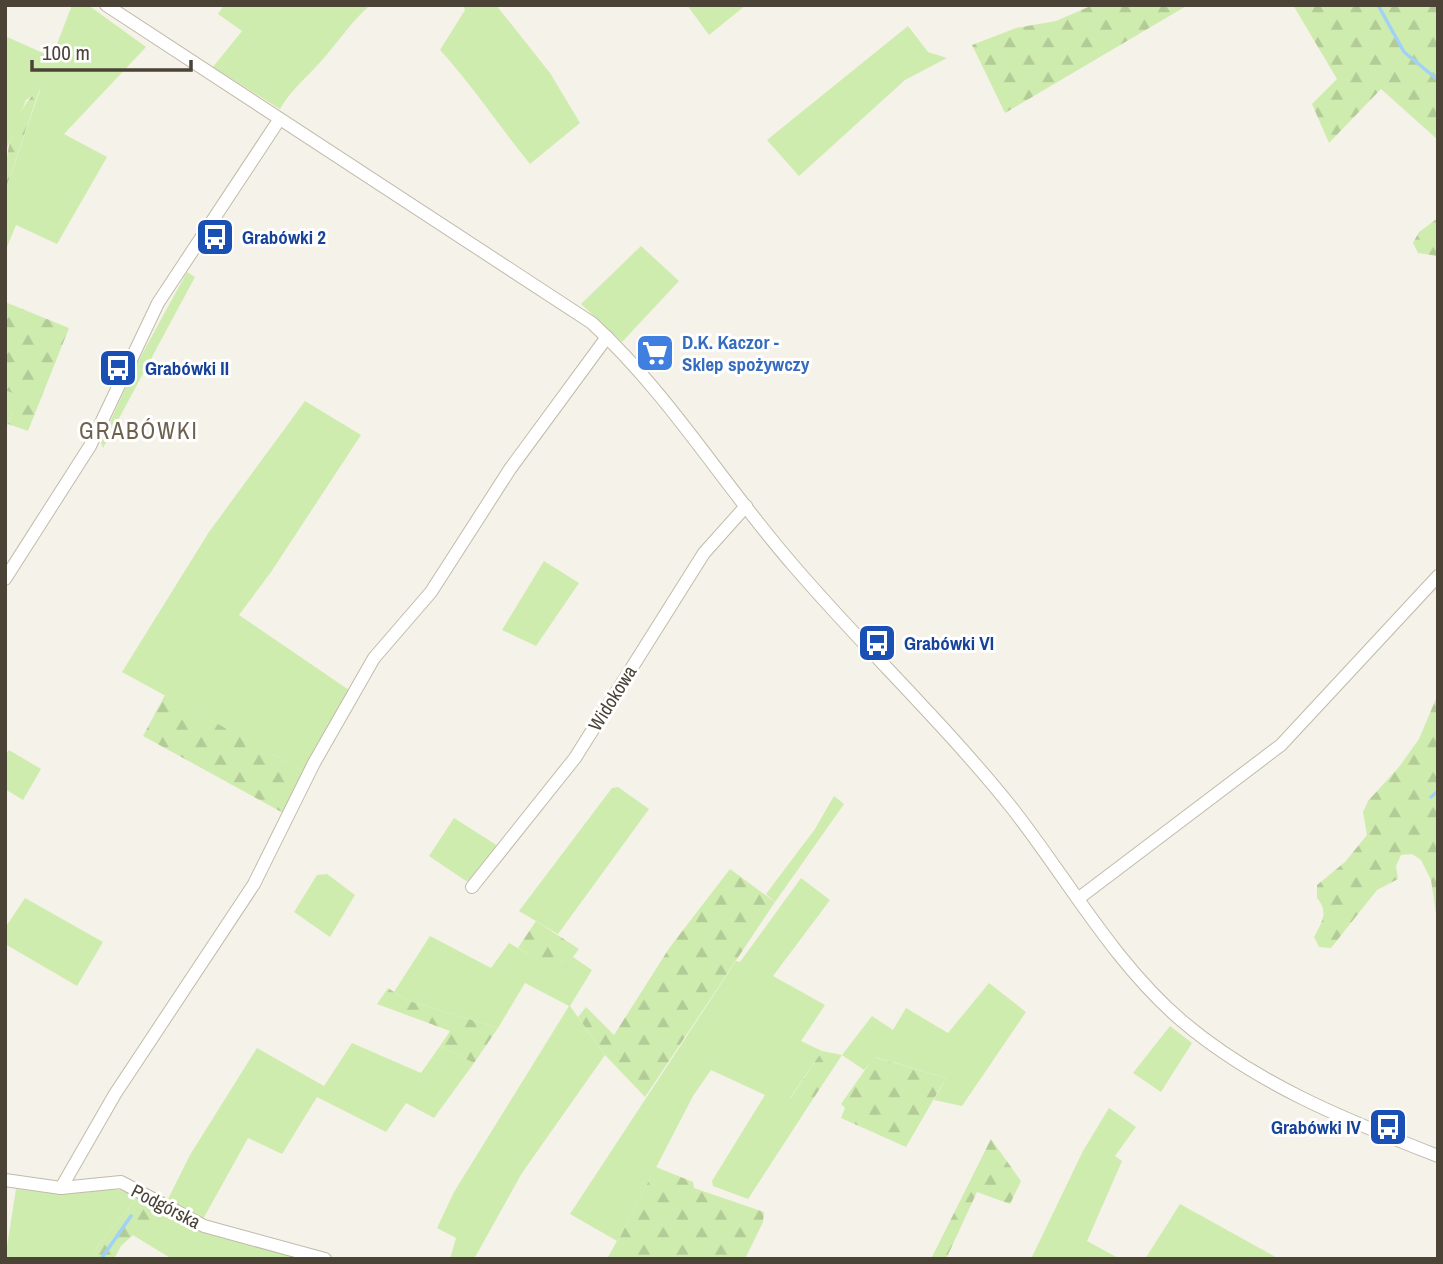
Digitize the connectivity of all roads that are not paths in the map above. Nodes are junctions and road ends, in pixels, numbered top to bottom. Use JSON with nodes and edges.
{"nodes":[{"id":1,"x":106,"y":5,"type":"edge"},
{"id":2,"x":279,"y":120,"type":"junction"},
{"id":3,"x":607,"y":337,"type":"junction"},
{"id":4,"x":746,"y":506,"type":"junction"},
{"id":5,"x":1438,"y":576,"type":"edge"},
{"id":6,"x":5,"y":579,"type":"edge"},
{"id":7,"x":472,"y":887,"type":"dead end"},
{"id":8,"x":1079,"y":898,"type":"junction"},
{"id":9,"x":1438,"y":1156,"type":"edge"},
{"id":10,"x":5,"y":1180,"type":"edge"},
{"id":11,"x":61,"y":1188,"type":"junction"},
{"id":12,"x":325,"y":1259,"type":"edge"}],
"edges":[{"from":1,"to":2,"type":"street"},
{"from":2,"to":3,"type":"street"},
{"from":2,"to":6,"type":"street"},
{"from":3,"to":4,"type":"street"},
{"from":3,"to":11,"type":"street"},
{"from":4,"to":7,"type":"street","name":"Widokowa"},
{"from":4,"to":8,"type":"street"},
{"from":5,"to":8,"type":"street"},
{"from":8,"to":9,"type":"street"},
{"from":10,"to":11,"type":"street","name":"Podgórska"},
{"from":11,"to":12,"type":"street","name":"Podgórska"}]}
